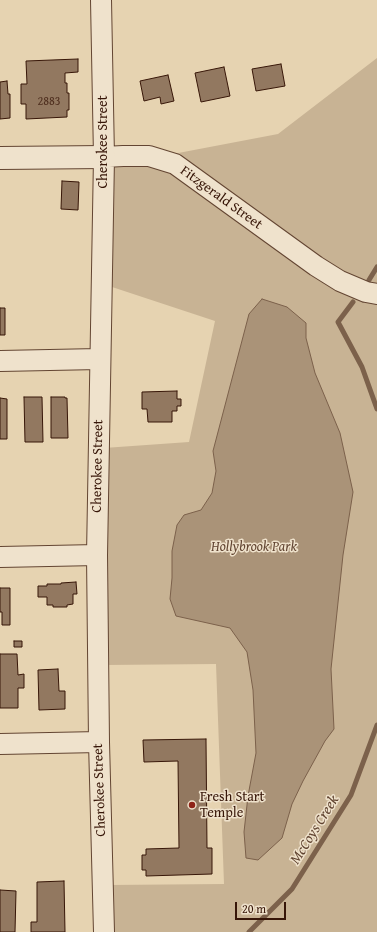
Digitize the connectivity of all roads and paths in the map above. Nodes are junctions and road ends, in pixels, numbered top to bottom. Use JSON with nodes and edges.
{"nodes":[{"id":1,"x":101,"y":0,"type":"edge"},
{"id":2,"x":104,"y":157,"type":"junction"},
{"id":3,"x":0,"y":158,"type":"edge"},
{"id":4,"x":377,"y":294,"type":"edge"},
{"id":5,"x":99,"y":360,"type":"junction"},
{"id":6,"x":0,"y":361,"type":"edge"},
{"id":7,"x":97,"y":555,"type":"junction"},
{"id":8,"x":0,"y":557,"type":"edge"},
{"id":9,"x":99,"y":742,"type":"junction"},
{"id":10,"x":0,"y":744,"type":"edge"},
{"id":11,"x":104,"y":932,"type":"edge"}],
"edges":[{"from":1,"to":2,"type":"street","name":"Cherokee Street"},
{"from":2,"to":3,"type":"street","name":"Fitzgerald Street"},
{"from":2,"to":4,"type":"street","name":"Fitzgerald Street"},
{"from":2,"to":5,"type":"street","name":"Cherokee Street"},
{"from":5,"to":6,"type":"street"},
{"from":5,"to":7,"type":"street","name":"Cherokee Street"},
{"from":7,"to":8,"type":"street"},
{"from":7,"to":9,"type":"street","name":"Cherokee Street"},
{"from":9,"to":10,"type":"street"},
{"from":9,"to":11,"type":"street","name":"Cherokee Street"}]}
